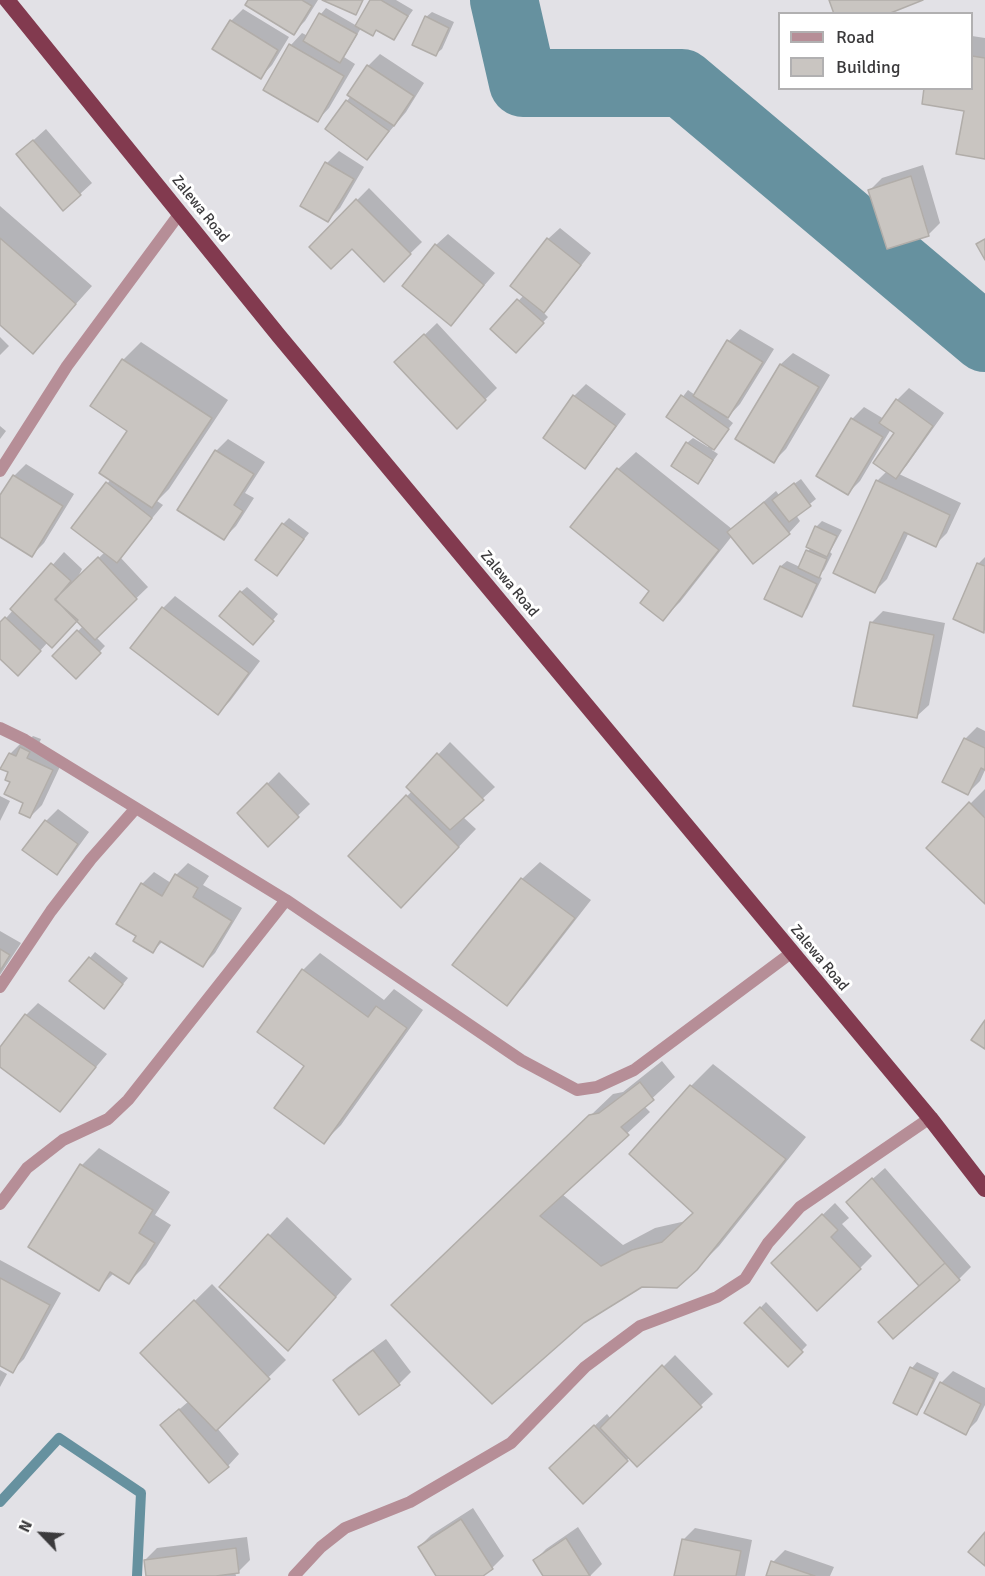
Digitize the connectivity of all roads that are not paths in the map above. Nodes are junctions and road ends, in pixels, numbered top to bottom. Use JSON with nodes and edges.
{"nodes":[{"id":1,"x":7,"y":0,"type":"edge"},
{"id":2,"x":180,"y":213,"type":"junction"},
{"id":3,"x":0,"y":471,"type":"edge"},
{"id":4,"x":0,"y":728,"type":"edge"},
{"id":5,"x":136,"y":808,"type":"junction"},
{"id":6,"x":286,"y":900,"type":"junction"},
{"id":7,"x":791,"y":953,"type":"junction"},
{"id":8,"x":0,"y":987,"type":"edge"},
{"id":9,"x":930,"y":1118,"type":"junction"},
{"id":10,"x":985,"y":1189,"type":"edge"},
{"id":11,"x":0,"y":1204,"type":"edge"},
{"id":12,"x":294,"y":1576,"type":"edge"}],
"edges":[{"from":1,"to":2,"type":"highway","name":"Zalewa Road"},
{"from":2,"to":3,"type":"street"},
{"from":2,"to":7,"type":"highway","name":"Zalewa Road"},
{"from":4,"to":5,"type":"street"},
{"from":5,"to":6,"type":"street"},
{"from":5,"to":8,"type":"street"},
{"from":6,"to":7,"type":"street"},
{"from":6,"to":11,"type":"street"},
{"from":7,"to":9,"type":"highway","name":"Zalewa Road"},
{"from":9,"to":10,"type":"highway","name":"Zalewa Road"},
{"from":9,"to":12,"type":"street"}]}
